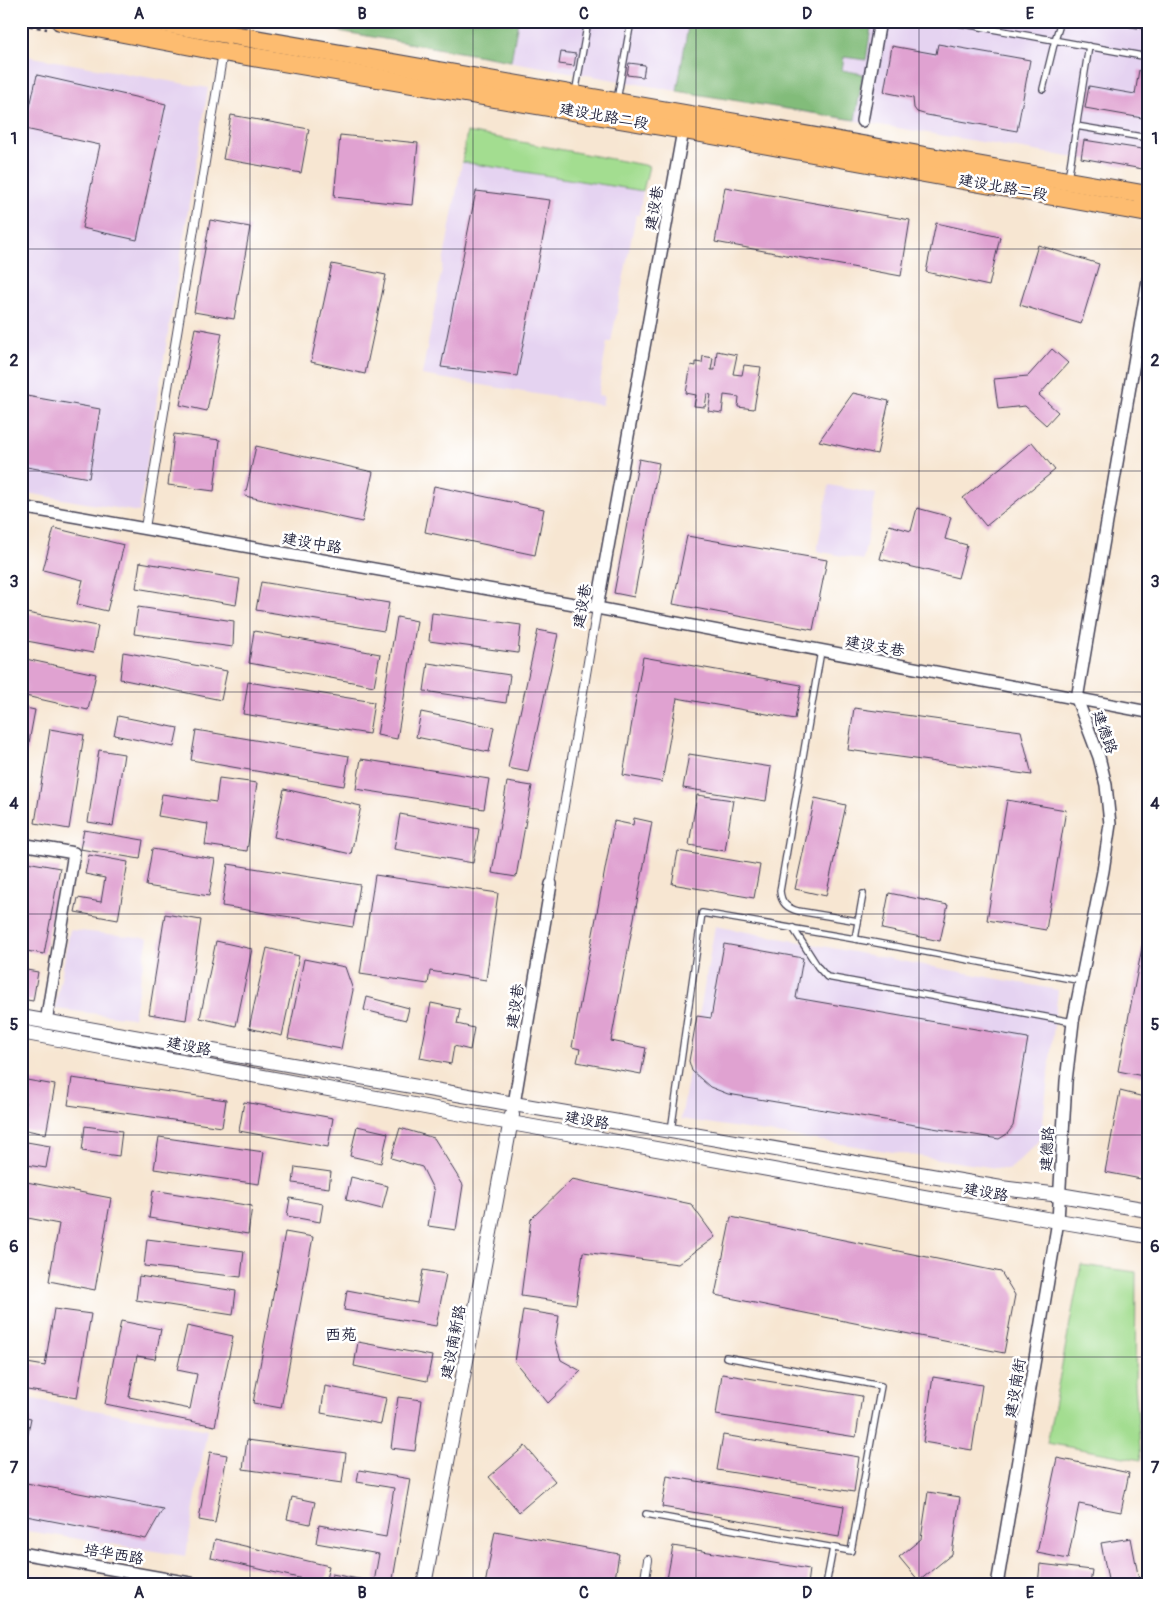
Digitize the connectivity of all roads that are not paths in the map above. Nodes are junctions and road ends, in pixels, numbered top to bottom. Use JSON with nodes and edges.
{"nodes":[{"id":1,"x":60,"y":21,"type":"edge"},
{"id":2,"x":152,"y":21,"type":"edge"},
{"id":3,"x":588,"y":21,"type":"edge"},
{"id":4,"x":631,"y":21,"type":"edge"},
{"id":5,"x":880,"y":21,"type":"edge"},
{"id":6,"x":947,"y":21,"type":"edge"},
{"id":7,"x":1061,"y":21,"type":"edge"},
{"id":8,"x":1055,"y":40,"type":"junction"},
{"id":9,"x":1089,"y":46,"type":"junction"},
{"id":10,"x":223,"y":52,"type":"junction"},
{"id":11,"x":1148,"y":57,"type":"edge"},
{"id":12,"x":1043,"y":89,"type":"dead end"},
{"id":13,"x":575,"y":96,"type":"junction"},
{"id":14,"x":616,"y":102,"type":"junction"},
{"id":15,"x":862,"y":121,"type":"dead end"},
{"id":16,"x":685,"y":122,"type":"junction"},
{"id":17,"x":1076,"y":126,"type":"junction"},
{"id":18,"x":1148,"y":138,"type":"edge"},
{"id":19,"x":1067,"y":181,"type":"junction"},
{"id":20,"x":1148,"y":195,"type":"edge"},
{"id":21,"x":1148,"y":213,"type":"edge"},
{"id":22,"x":1148,"y":280,"type":"edge"},
{"id":23,"x":21,"y":507,"type":"edge"},
{"id":24,"x":145,"y":528,"type":"junction"},
{"id":25,"x":597,"y":608,"type":"junction"},
{"id":26,"x":821,"y":651,"type":"junction"},
{"id":27,"x":1077,"y":698,"type":"junction"},
{"id":28,"x":1148,"y":712,"type":"edge"},
{"id":29,"x":21,"y":844,"type":"edge"},
{"id":30,"x":551,"y":884,"type":"joint"},
{"id":31,"x":863,"y":894,"type":"dead end"},
{"id":32,"x":858,"y":921,"type":"junction"},
{"id":33,"x":792,"y":928,"type":"junction"},
{"id":34,"x":854,"y":939,"type":"junction"},
{"id":35,"x":1082,"y":982,"type":"junction"},
{"id":36,"x":21,"y":1017,"type":"edge"},
{"id":37,"x":46,"y":1022,"type":"junction"},
{"id":38,"x":1073,"y":1022,"type":"junction"},
{"id":39,"x":21,"y":1032,"type":"edge"},
{"id":40,"x":514,"y":1104,"type":"junction"},
{"id":41,"x":511,"y":1122,"type":"junction"},
{"id":42,"x":670,"y":1131,"type":"junction"},
{"id":43,"x":1060,"y":1195,"type":"junction"},
{"id":44,"x":1148,"y":1210,"type":"edge"},
{"id":45,"x":1058,"y":1221,"type":"junction"},
{"id":46,"x":1148,"y":1236,"type":"edge"},
{"id":47,"x":726,"y":1357,"type":"dead end"},
{"id":48,"x":646,"y":1514,"type":"dead end"},
{"id":49,"x":832,"y":1548,"type":"junction"},
{"id":50,"x":21,"y":1553,"type":"edge"},
{"id":51,"x":648,"y":1560,"type":"dead end"},
{"id":52,"x":200,"y":1585,"type":"edge"},
{"id":53,"x":424,"y":1585,"type":"edge"},
{"id":54,"x":644,"y":1585,"type":"edge"},
{"id":55,"x":826,"y":1585,"type":"edge"},
{"id":56,"x":997,"y":1585,"type":"edge"}],
"edges":[{"from":1,"to":10,"type":"main road","name":"建设北路二段"},
{"from":2,"to":13,"type":"main road","name":"建设北路二段"},
{"from":3,"to":13,"type":"lane"},
{"from":4,"to":14,"type":"lane"},
{"from":5,"to":15,"type":"street"},
{"from":6,"to":8,"type":"lane"},
{"from":7,"to":8,"type":"lane"},
{"from":8,"to":9,"type":"lane"},
{"from":8,"to":12,"type":"lane"},
{"from":9,"to":11,"type":"lane"},
{"from":9,"to":17,"type":"lane"},
{"from":10,"to":16,"type":"main road","name":"建设北路二段"},
{"from":10,"to":24,"type":"street"},
{"from":13,"to":14,"type":"main road","name":"建设北路二段"},
{"from":14,"to":16,"type":"main road","name":"建设北路二段"},
{"from":16,"to":19,"type":"main road","name":"建设北路二段"},
{"from":16,"to":21,"type":"main road","name":"建设北路二段"},
{"from":16,"to":25,"type":"street","name":"建设巷"},
{"from":17,"to":18,"type":"lane"},
{"from":17,"to":19,"type":"lane"},
{"from":19,"to":20,"type":"main road","name":"建设北路二段"},
{"from":22,"to":27,"type":"street","name":"建德路"},
{"from":23,"to":24,"type":"street","name":"建设中路"},
{"from":24,"to":25,"type":"street","name":"建设中路"},
{"from":25,"to":26,"type":"street","name":"建设支巷"},
{"from":25,"to":30,"type":"street","name":"建设巷"},
{"from":26,"to":27,"type":"street","name":"建设支巷"},
{"from":26,"to":32,"type":"lane"},
{"from":27,"to":28,"type":"street","name":"建设支巷"},
{"from":27,"to":35,"type":"street","name":"建德路"},
{"from":29,"to":37,"type":"street"},
{"from":30,"to":40,"type":"street","name":"建设巷"},
{"from":31,"to":32,"type":"lane"},
{"from":32,"to":34,"type":"lane"},
{"from":33,"to":34,"type":"lane"},
{"from":33,"to":38,"type":"lane"},
{"from":33,"to":42,"type":"lane"},
{"from":34,"to":35,"type":"lane"},
{"from":35,"to":38,"type":"street","name":"建德路"},
{"from":36,"to":37,"type":"street","name":"建设路"},
{"from":37,"to":40,"type":"street","name":"建设路"},
{"from":38,"to":43,"type":"street","name":"建德路"},
{"from":39,"to":41,"type":"street","name":"建设路"},
{"from":40,"to":41,"type":"street","name":"建设南新路"},
{"from":40,"to":42,"type":"street","name":"建设路"},
{"from":41,"to":45,"type":"street","name":"建设路"},
{"from":41,"to":53,"type":"street","name":"建设南新路"},
{"from":42,"to":43,"type":"street","name":"建设路"},
{"from":43,"to":44,"type":"street","name":"建设路"},
{"from":43,"to":45,"type":"street","name":"建设南街"},
{"from":45,"to":46,"type":"street","name":"建设路"},
{"from":45,"to":56,"type":"street","name":"建设南街"},
{"from":47,"to":49,"type":"lane"},
{"from":48,"to":49,"type":"lane"},
{"from":49,"to":55,"type":"lane"},
{"from":50,"to":52,"type":"street","name":"培华西路"},
{"from":51,"to":54,"type":"street"}]}
